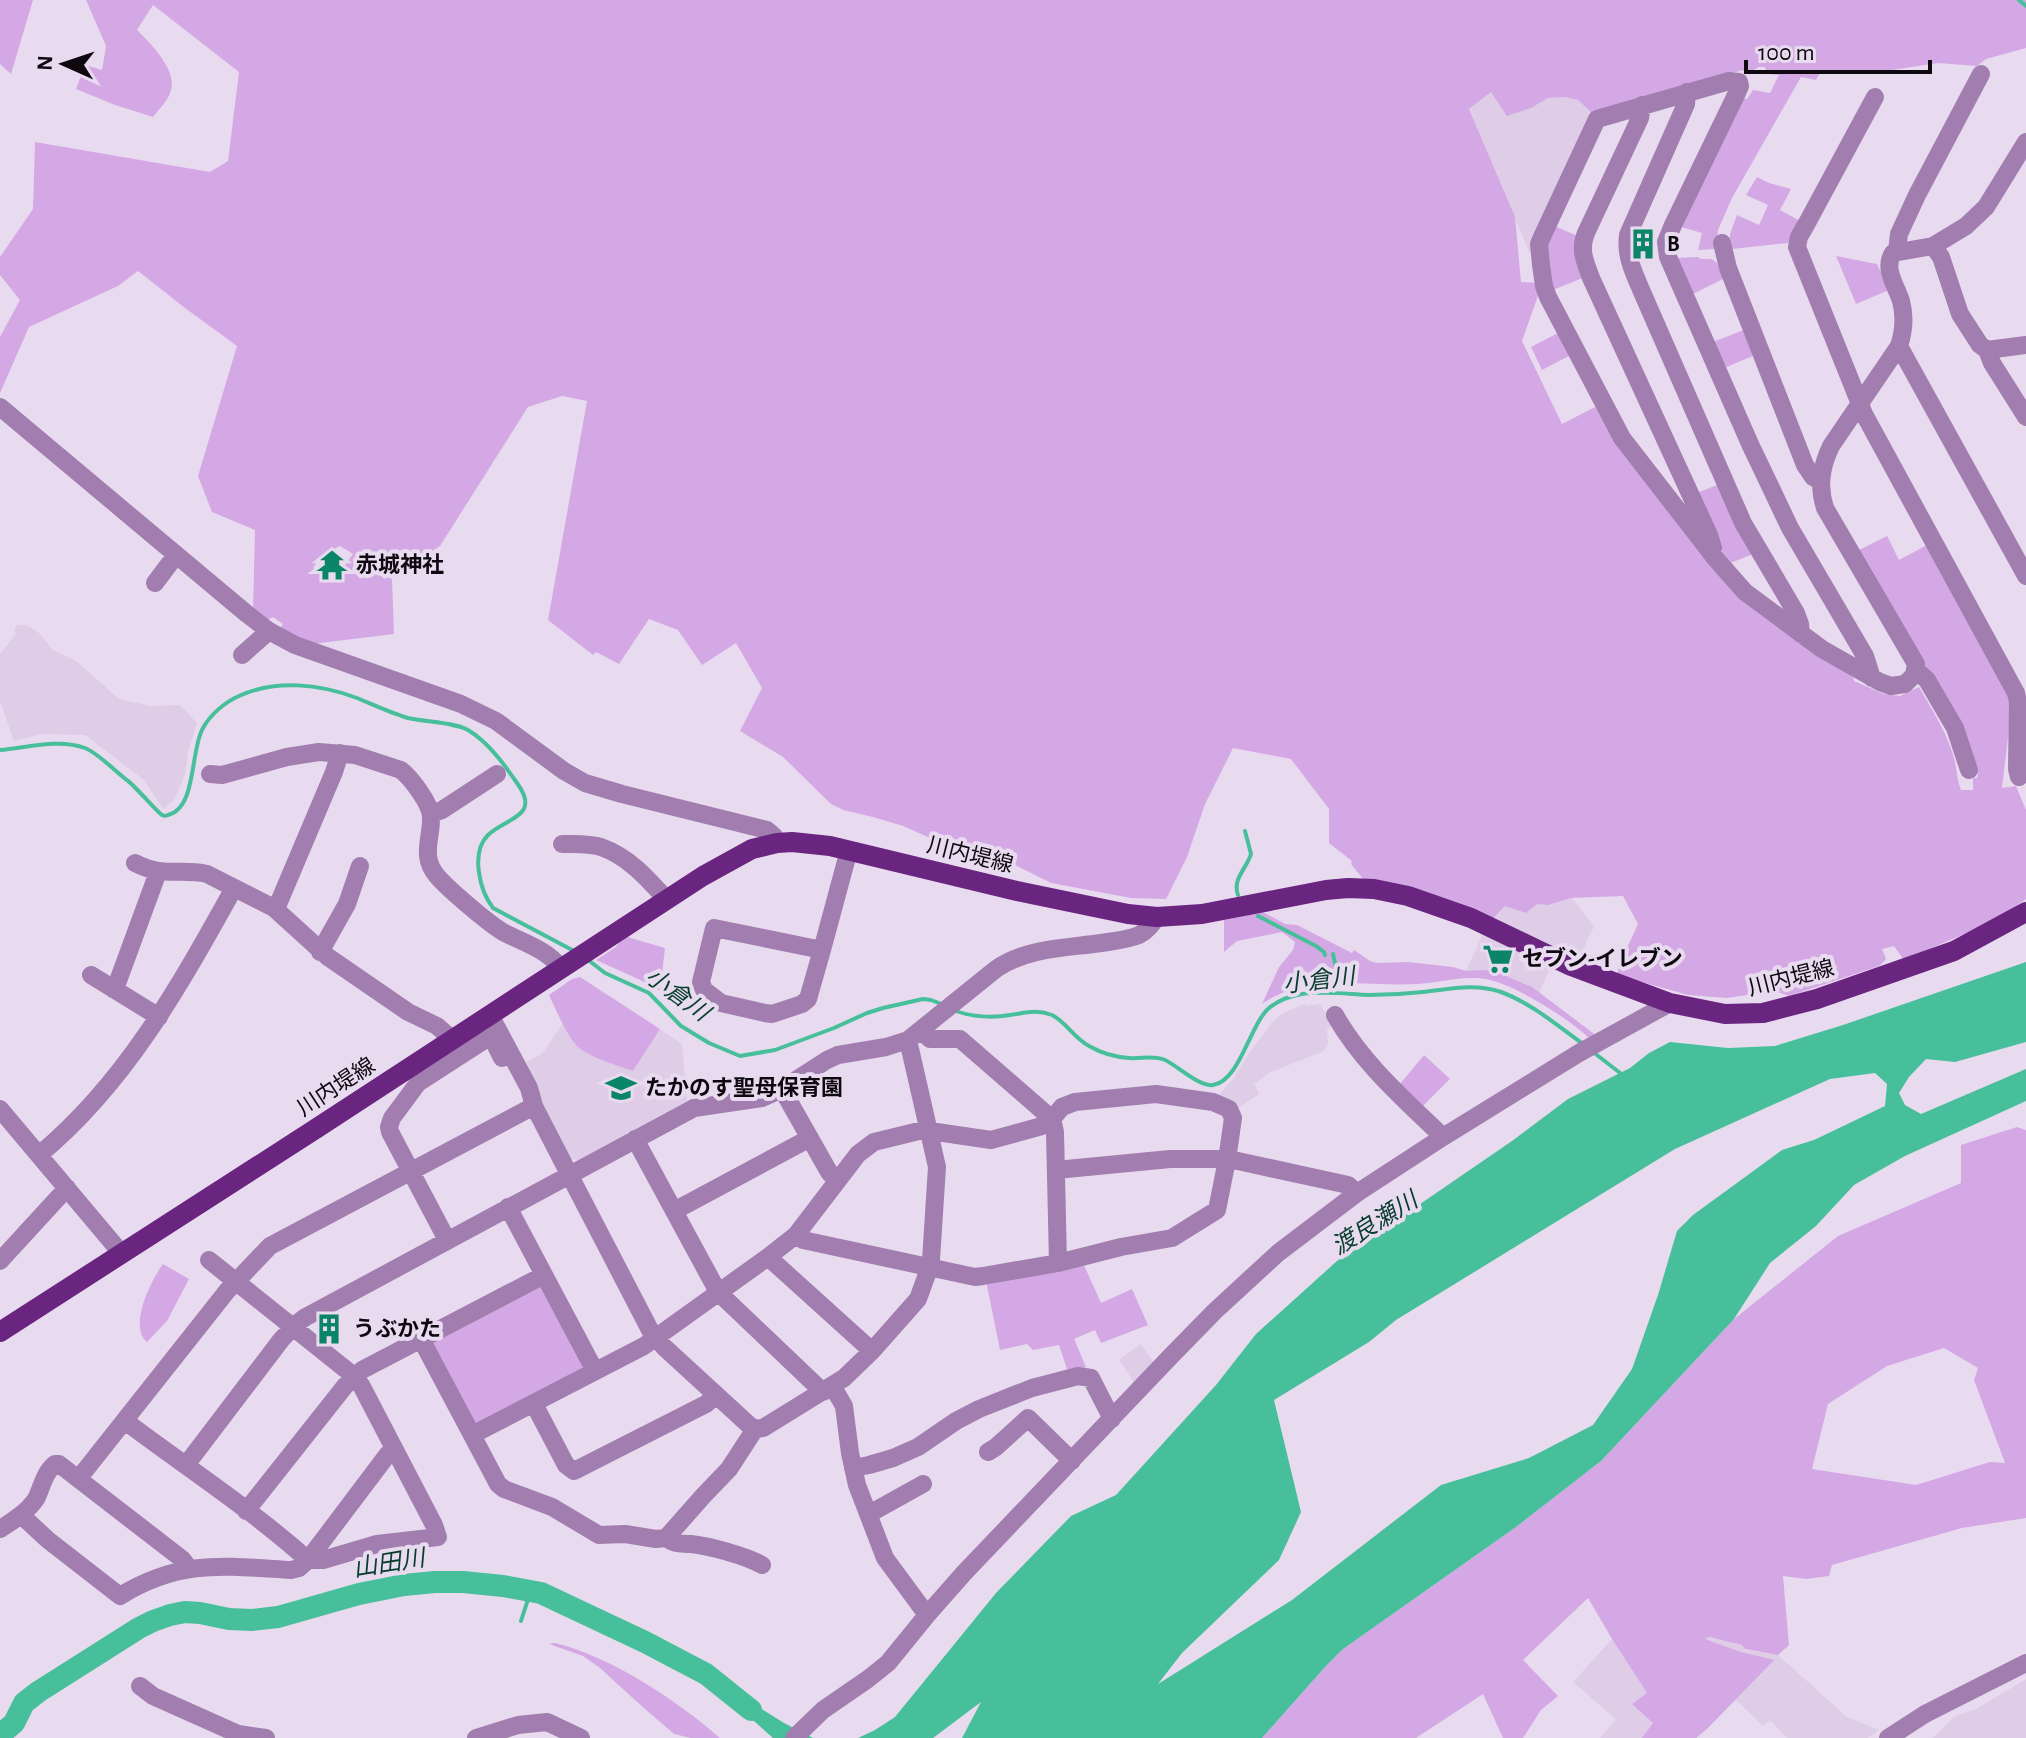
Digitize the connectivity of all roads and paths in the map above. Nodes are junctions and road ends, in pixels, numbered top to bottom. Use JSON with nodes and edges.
{"nodes":[{"id":1,"x":1981,"y":74,"type":"dead end"},
{"id":2,"x":1687,"y":92,"type":"junction"},
{"id":3,"x":1875,"y":97,"type":"dead end"},
{"id":4,"x":1642,"y":105,"type":"junction"},
{"id":5,"x":2026,"y":142,"type":"edge"},
{"id":6,"x":1722,"y":243,"type":"dead end"},
{"id":7,"x":1933,"y":246,"type":"junction"},
{"id":8,"x":1897,"y":251,"type":"junction"},
{"id":9,"x":2026,"y":345,"type":"edge"},
{"id":10,"x":1899,"y":346,"type":"junction"},
{"id":11,"x":1987,"y":350,"type":"junction"},
{"id":12,"x":1859,"y":403,"type":"junction"},
{"id":13,"x":0,"y":407,"type":"edge"},
{"id":14,"x":2026,"y":417,"type":"edge"},
{"id":15,"x":1820,"y":481,"type":"junction"},
{"id":16,"x":176,"y":555,"type":"junction"},
{"id":17,"x":1715,"y":558,"type":"junction"},
{"id":18,"x":2026,"y":576,"type":"edge"},
{"id":19,"x":155,"y":583,"type":"dead end"},
{"id":20,"x":269,"y":631,"type":"junction"},
{"id":21,"x":1801,"y":634,"type":"junction"},
{"id":22,"x":242,"y":655,"type":"dead end"},
{"id":23,"x":1916,"y":670,"type":"junction"},
{"id":24,"x":1872,"y":678,"type":"junction"},
{"id":25,"x":340,"y":753,"type":"junction"},
{"id":26,"x":1969,"y":770,"type":"dead end"},
{"id":27,"x":210,"y":774,"type":"dead end"},
{"id":28,"x":497,"y":774,"type":"dead end"},
{"id":29,"x":2019,"y":777,"type":"dead end"},
{"id":30,"x":431,"y":814,"type":"junction"},
{"id":31,"x":777,"y":843,"type":"junction"},
{"id":32,"x":562,"y":844,"type":"dead end"},
{"id":33,"x":849,"y":850,"type":"junction"},
{"id":34,"x":135,"y":863,"type":"dead end"},
{"id":35,"x":360,"y":866,"type":"dead end"},
{"id":36,"x":158,"y":872,"type":"junction"},
{"id":37,"x":234,"y":888,"type":"junction"},
{"id":38,"x":667,"y":900,"type":"junction"},
{"id":39,"x":274,"y":908,"type":"junction"},
{"id":40,"x":2026,"y":912,"type":"edge"},
{"id":41,"x":1157,"y":917,"type":"junction"},
{"id":42,"x":822,"y":950,"type":"junction"},
{"id":43,"x":320,"y":952,"type":"junction"},
{"id":44,"x":574,"y":959,"type":"junction"},
{"id":45,"x":91,"y":975,"type":"dead end"},
{"id":46,"x":113,"y":989,"type":"junction"},
{"id":47,"x":1670,"y":1003,"type":"junction"},
{"id":48,"x":490,"y":1015,"type":"junction"},
{"id":49,"x":1335,"y":1015,"type":"dead end"},
{"id":50,"x":159,"y":1017,"type":"junction"},
{"id":51,"x":915,"y":1035,"type":"junction"},
{"id":52,"x":453,"y":1040,"type":"junction"},
{"id":53,"x":782,"y":1089,"type":"junction"},
{"id":54,"x":534,"y":1106,"type":"junction"},
{"id":55,"x":0,"y":1109,"type":"edge"},
{"id":56,"x":1052,"y":1119,"type":"junction"},
{"id":57,"x":929,"y":1130,"type":"junction"},
{"id":58,"x":1443,"y":1137,"type":"junction"},
{"id":59,"x":810,"y":1138,"type":"junction"},
{"id":60,"x":635,"y":1139,"type":"junction"},
{"id":61,"x":39,"y":1155,"type":"junction"},
{"id":62,"x":1227,"y":1160,"type":"junction"},
{"id":63,"x":1056,"y":1170,"type":"junction"},
{"id":64,"x":411,"y":1171,"type":"junction"},
{"id":65,"x":569,"y":1174,"type":"junction"},
{"id":66,"x":836,"y":1180,"type":"junction"},
{"id":67,"x":67,"y":1188,"type":"junction"},
{"id":68,"x":1357,"y":1193,"type":"junction"},
{"id":69,"x":508,"y":1207,"type":"junction"},
{"id":70,"x":674,"y":1211,"type":"junction"},
{"id":71,"x":796,"y":1235,"type":"junction"},
{"id":72,"x":447,"y":1240,"type":"junction"},
{"id":73,"x":122,"y":1254,"type":"junction"},
{"id":74,"x":768,"y":1257,"type":"junction"},
{"id":75,"x":209,"y":1260,"type":"dead end"},
{"id":76,"x":0,"y":1261,"type":"edge"},
{"id":77,"x":1058,"y":1263,"type":"junction"},
{"id":78,"x":930,"y":1267,"type":"junction"},
{"id":79,"x":544,"y":1275,"type":"junction"},
{"id":80,"x":236,"y":1280,"type":"junction"},
{"id":81,"x":718,"y":1292,"type":"junction"},
{"id":82,"x":294,"y":1326,"type":"junction"},
{"id":83,"x":0,"y":1332,"type":"edge"},
{"id":84,"x":657,"y":1338,"type":"junction"},
{"id":85,"x":421,"y":1339,"type":"junction"},
{"id":86,"x":872,"y":1351,"type":"junction"},
{"id":87,"x":595,"y":1371,"type":"junction"},
{"id":88,"x":354,"y":1376,"type":"junction"},
{"id":89,"x":827,"y":1390,"type":"junction"},
{"id":90,"x":716,"y":1395,"type":"junction"},
{"id":91,"x":534,"y":1404,"type":"junction"},
{"id":92,"x":1112,"y":1419,"type":"junction"},
{"id":93,"x":125,"y":1421,"type":"junction"},
{"id":94,"x":755,"y":1429,"type":"junction"},
{"id":95,"x":472,"y":1435,"type":"junction"},
{"id":96,"x":395,"y":1450,"type":"junction"},
{"id":97,"x":988,"y":1452,"type":"dead end"},
{"id":98,"x":1072,"y":1461,"type":"junction"},
{"id":99,"x":186,"y":1465,"type":"junction"},
{"id":100,"x":853,"y":1468,"type":"junction"},
{"id":101,"x":79,"y":1478,"type":"junction"},
{"id":102,"x":923,"y":1484,"type":"dead end"},
{"id":103,"x":246,"y":1511,"type":"junction"},
{"id":104,"x":869,"y":1514,"type":"junction"},
{"id":105,"x":21,"y":1515,"type":"junction"},
{"id":106,"x":0,"y":1529,"type":"edge"},
{"id":107,"x":666,"y":1538,"type":"junction"},
{"id":108,"x":308,"y":1560,"type":"junction"},
{"id":109,"x":762,"y":1565,"type":"dead end"},
{"id":110,"x":189,"y":1568,"type":"junction"},
{"id":111,"x":927,"y":1615,"type":"junction"},
{"id":112,"x":2026,"y":1663,"type":"edge"},
{"id":113,"x":140,"y":1686,"type":"dead end"},
{"id":114,"x":266,"y":1738,"type":"edge"},
{"id":115,"x":476,"y":1738,"type":"edge"},
{"id":116,"x":581,"y":1738,"type":"edge"},
{"id":117,"x":794,"y":1738,"type":"edge"},
{"id":118,"x":1888,"y":1738,"type":"edge"}],
"edges":[{"from":1,"to":8,"type":"street"},
{"from":2,"to":4,"type":"street"},
{"from":2,"to":21,"type":"street"},
{"from":2,"to":24,"type":"street"},
{"from":3,"to":12,"type":"street"},
{"from":4,"to":17,"type":"street"},
{"from":4,"to":17,"type":"street"},
{"from":5,"to":7,"type":"street"},
{"from":6,"to":15,"type":"street"},
{"from":7,"to":8,"type":"street"},
{"from":7,"to":11,"type":"street"},
{"from":8,"to":10,"type":"street"},
{"from":9,"to":11,"type":"street"},
{"from":10,"to":12,"type":"street"},
{"from":10,"to":18,"type":"street"},
{"from":11,"to":14,"type":"street"},
{"from":12,"to":15,"type":"street"},
{"from":12,"to":29,"type":"street"},
{"from":13,"to":16,"type":"street"},
{"from":15,"to":23,"type":"street"},
{"from":16,"to":19,"type":"street"},
{"from":16,"to":20,"type":"street"},
{"from":17,"to":21,"type":"street"},
{"from":20,"to":22,"type":"street"},
{"from":20,"to":31,"type":"street"},
{"from":21,"to":24,"type":"street"},
{"from":23,"to":24,"type":"street"},
{"from":23,"to":26,"type":"street"},
{"from":25,"to":27,"type":"street"},
{"from":25,"to":30,"type":"street"},
{"from":25,"to":39,"type":"street"},
{"from":28,"to":30,"type":"street"},
{"from":30,"to":44,"type":"street"},
{"from":31,"to":33,"type":"main road","name":"川内堤線"},
{"from":31,"to":38,"type":"main road","name":"川内堤線"},
{"from":32,"to":38,"type":"street"},
{"from":33,"to":41,"type":"main road","name":"川内堤線"},
{"from":33,"to":42,"type":"street"},
{"from":34,"to":36,"type":"street"},
{"from":35,"to":43,"type":"street"},
{"from":36,"to":37,"type":"street"},
{"from":36,"to":46,"type":"street"},
{"from":37,"to":39,"type":"street"},
{"from":37,"to":50,"type":"street"},
{"from":38,"to":44,"type":"main road","name":"川内堤線"},
{"from":39,"to":43,"type":"street"},
{"from":40,"to":47,"type":"main road","name":"川内堤線"},
{"from":41,"to":47,"type":"main road","name":"川内堤線"},
{"from":41,"to":51,"type":"street"},
{"from":42,"to":42,"type":"street"},
{"from":43,"to":52,"type":"street"},
{"from":44,"to":48,"type":"main road","name":"川内堤線"},
{"from":45,"to":46,"type":"street"},
{"from":46,"to":50,"type":"street"},
{"from":47,"to":58,"type":"street"},
{"from":48,"to":52,"type":"main road","name":"川内堤線"},
{"from":48,"to":54,"type":"street"},
{"from":49,"to":58,"type":"street"},
{"from":50,"to":61,"type":"street"},
{"from":51,"to":53,"type":"street"},
{"from":51,"to":56,"type":"street"},
{"from":51,"to":57,"type":"street"},
{"from":52,"to":73,"type":"main road","name":"川内堤線"},
{"from":53,"to":59,"type":"street"},
{"from":53,"to":60,"type":"street"},
{"from":54,"to":64,"type":"street"},
{"from":54,"to":64,"type":"street"},
{"from":54,"to":65,"type":"street"},
{"from":55,"to":61,"type":"street"},
{"from":56,"to":57,"type":"street"},
{"from":56,"to":62,"type":"street"},
{"from":56,"to":63,"type":"street"},
{"from":57,"to":66,"type":"street"},
{"from":57,"to":78,"type":"street"},
{"from":58,"to":68,"type":"street"},
{"from":59,"to":66,"type":"street"},
{"from":59,"to":70,"type":"street"},
{"from":60,"to":65,"type":"street"},
{"from":60,"to":70,"type":"street"},
{"from":61,"to":67,"type":"street"},
{"from":62,"to":63,"type":"street"},
{"from":62,"to":68,"type":"street"},
{"from":62,"to":77,"type":"street"},
{"from":63,"to":77,"type":"street"},
{"from":64,"to":72,"type":"street"},
{"from":64,"to":80,"type":"street"},
{"from":65,"to":69,"type":"street"},
{"from":65,"to":84,"type":"street"},
{"from":66,"to":71,"type":"street"},
{"from":67,"to":73,"type":"street"},
{"from":67,"to":76,"type":"street"},
{"from":68,"to":92,"type":"street"},
{"from":69,"to":72,"type":"street"},
{"from":69,"to":79,"type":"street"},
{"from":70,"to":81,"type":"street"},
{"from":71,"to":74,"type":"street"},
{"from":71,"to":78,"type":"street"},
{"from":72,"to":82,"type":"street"},
{"from":73,"to":83,"type":"main road","name":"川内堤線"},
{"from":74,"to":81,"type":"street"},
{"from":74,"to":86,"type":"street"},
{"from":75,"to":80,"type":"street"},
{"from":77,"to":78,"type":"street"},
{"from":78,"to":86,"type":"street"},
{"from":79,"to":85,"type":"street"},
{"from":79,"to":87,"type":"street"},
{"from":80,"to":82,"type":"street"},
{"from":80,"to":93,"type":"street"},
{"from":81,"to":84,"type":"street"},
{"from":81,"to":89,"type":"street"},
{"from":82,"to":88,"type":"street"},
{"from":82,"to":99,"type":"street"},
{"from":84,"to":87,"type":"street"},
{"from":84,"to":90,"type":"street"},
{"from":85,"to":88,"type":"street"},
{"from":85,"to":95,"type":"street"},
{"from":86,"to":89,"type":"street"},
{"from":87,"to":91,"type":"street"},
{"from":88,"to":96,"type":"street"},
{"from":88,"to":103,"type":"street"},
{"from":89,"to":94,"type":"street"},
{"from":89,"to":100,"type":"street"},
{"from":90,"to":91,"type":"street"},
{"from":90,"to":94,"type":"street"},
{"from":91,"to":95,"type":"street"},
{"from":92,"to":98,"type":"street"},
{"from":92,"to":100,"type":"street"},
{"from":93,"to":99,"type":"street"},
{"from":93,"to":101,"type":"street"},
{"from":94,"to":107,"type":"street"},
{"from":95,"to":107,"type":"street"},
{"from":96,"to":108,"type":"street"},
{"from":96,"to":108,"type":"street"},
{"from":97,"to":98,"type":"street"},
{"from":98,"to":111,"type":"street"},
{"from":99,"to":103,"type":"street"},
{"from":100,"to":104,"type":"street"},
{"from":101,"to":105,"type":"street"},
{"from":101,"to":110,"type":"street"},
{"from":102,"to":104,"type":"street"},
{"from":103,"to":108,"type":"street"},
{"from":104,"to":111,"type":"street"},
{"from":105,"to":106,"type":"street"},
{"from":105,"to":110,"type":"street"},
{"from":107,"to":109,"type":"street"},
{"from":108,"to":110,"type":"street"},
{"from":111,"to":117,"type":"street"},
{"from":112,"to":118,"type":"street"},
{"from":113,"to":114,"type":"street"},
{"from":115,"to":116,"type":"street"}]}
